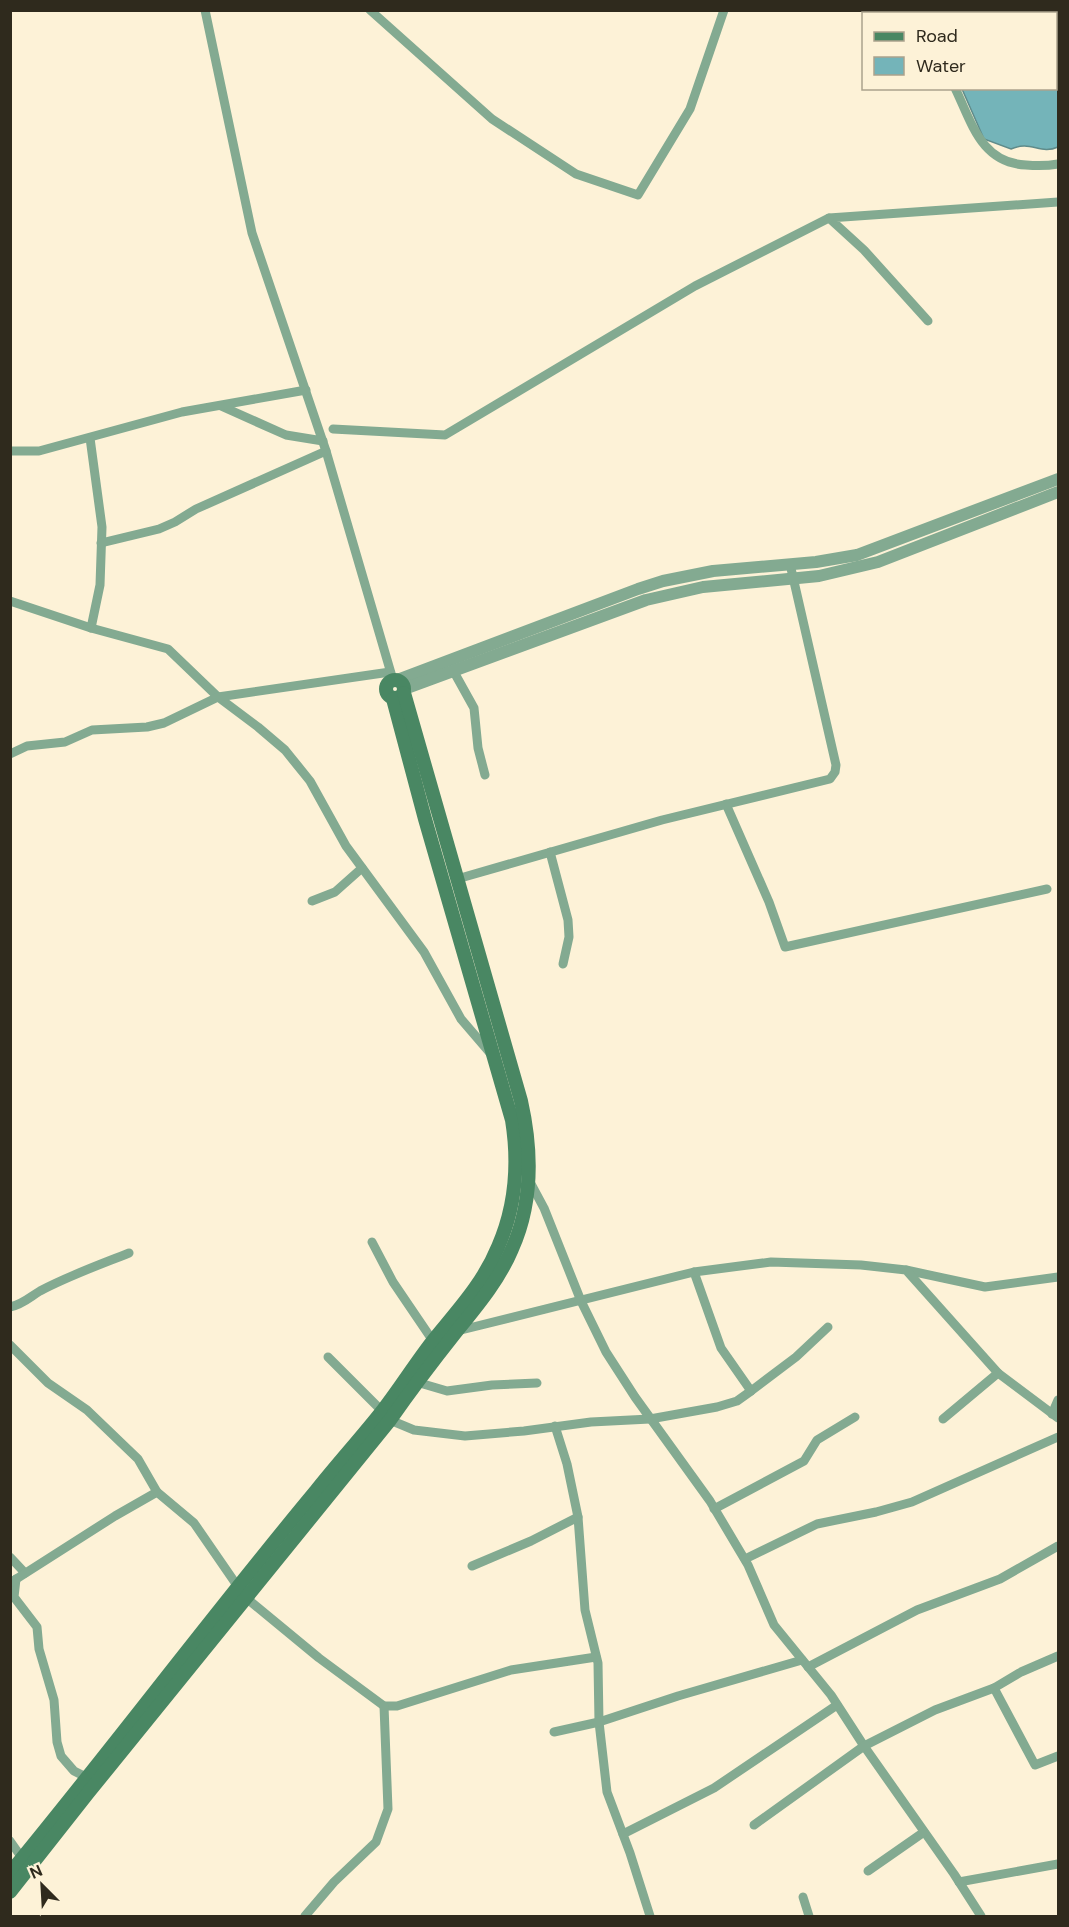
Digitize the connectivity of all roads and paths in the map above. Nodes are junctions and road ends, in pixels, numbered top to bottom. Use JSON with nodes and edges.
{"nodes":[{"id":1,"x":205,"y":10,"type":"edge"},
{"id":2,"x":370,"y":10,"type":"edge"},
{"id":3,"x":724,"y":10,"type":"edge"},
{"id":4,"x":956,"y":90,"type":"edge"},
{"id":5,"x":1059,"y":164,"type":"edge"},
{"id":6,"x":1059,"y":202,"type":"edge"},
{"id":7,"x":829,"y":218,"type":"junction"},
{"id":8,"x":928,"y":321,"type":"dead end"},
{"id":9,"x":306,"y":390,"type":"junction"},
{"id":10,"x":221,"y":406,"type":"junction"},
{"id":11,"x":333,"y":429,"type":"dead end"},
{"id":12,"x":90,"y":438,"type":"junction"},
{"id":13,"x":324,"y":446,"type":"junction"},
{"id":14,"x":10,"y":451,"type":"edge"},
{"id":15,"x":1059,"y":479,"type":"edge"},
{"id":16,"x":1059,"y":492,"type":"edge"},
{"id":17,"x":101,"y":543,"type":"junction"},
{"id":18,"x":790,"y":564,"type":"junction"},
{"id":19,"x":794,"y":577,"type":"junction"},
{"id":20,"x":10,"y":601,"type":"edge"},
{"id":21,"x":91,"y":628,"type":"junction"},
{"id":22,"x":454,"y":672,"type":"junction"},
{"id":23,"x":397,"y":686,"type":"junction"},
{"id":24,"x":218,"y":697,"type":"junction"},
{"id":25,"x":10,"y":754,"type":"edge"},
{"id":26,"x":485,"y":775,"type":"dead end"},
{"id":27,"x":726,"y":804,"type":"junction"},
{"id":28,"x":550,"y":852,"type":"junction"},
{"id":29,"x":362,"y":868,"type":"junction"},
{"id":30,"x":457,"y":879,"type":"junction"},
{"id":31,"x":1047,"y":889,"type":"dead end"},
{"id":32,"x":312,"y":901,"type":"dead end"},
{"id":33,"x":563,"y":964,"type":"dead end"},
{"id":34,"x":493,"y":1056,"type":"junction"},
{"id":35,"x":529,"y":1180,"type":"junction"},
{"id":36,"x":372,"y":1242,"type":"dead end"},
{"id":37,"x":129,"y":1253,"type":"dead end"},
{"id":38,"x":906,"y":1270,"type":"junction"},
{"id":39,"x":694,"y":1272,"type":"junction"},
{"id":40,"x":1059,"y":1277,"type":"edge"},
{"id":41,"x":581,"y":1301,"type":"junction"},
{"id":42,"x":10,"y":1307,"type":"edge"},
{"id":43,"x":828,"y":1327,"type":"dead end"},
{"id":44,"x":457,"y":1331,"type":"junction"},
{"id":45,"x":433,"y":1341,"type":"junction"},
{"id":46,"x":10,"y":1345,"type":"edge"},
{"id":47,"x":328,"y":1357,"type":"dead end"},
{"id":48,"x":998,"y":1373,"type":"junction"},
{"id":49,"x":411,"y":1381,"type":"junction"},
{"id":50,"x":537,"y":1383,"type":"dead end"},
{"id":51,"x":751,"y":1391,"type":"junction"},
{"id":52,"x":1059,"y":1400,"type":"edge"},
{"id":53,"x":386,"y":1415,"type":"junction"},
{"id":54,"x":1055,"y":1416,"type":"edge"},
{"id":55,"x":855,"y":1417,"type":"dead end"},
{"id":56,"x":650,"y":1419,"type":"junction"},
{"id":57,"x":943,"y":1419,"type":"dead end"},
{"id":58,"x":555,"y":1426,"type":"junction"},
{"id":59,"x":1059,"y":1437,"type":"edge"},
{"id":60,"x":157,"y":1492,"type":"junction"},
{"id":61,"x":714,"y":1509,"type":"junction"},
{"id":62,"x":578,"y":1517,"type":"junction"},
{"id":63,"x":1059,"y":1546,"type":"edge"},
{"id":64,"x":10,"y":1557,"type":"edge"},
{"id":65,"x":745,"y":1559,"type":"junction"},
{"id":66,"x":472,"y":1566,"type":"dead end"},
{"id":67,"x":25,"y":1573,"type":"junction"},
{"id":68,"x":13,"y":1581,"type":"edge"},
{"id":69,"x":242,"y":1591,"type":"junction"},
{"id":70,"x":1059,"y":1656,"type":"edge"},
{"id":71,"x":596,"y":1657,"type":"junction"},
{"id":72,"x":805,"y":1664,"type":"junction"},
{"id":73,"x":993,"y":1688,"type":"junction"},
{"id":74,"x":837,"y":1705,"type":"junction"},
{"id":75,"x":384,"y":1706,"type":"junction"},
{"id":76,"x":600,"y":1722,"type":"junction"},
{"id":77,"x":554,"y":1732,"type":"dead end"},
{"id":78,"x":864,"y":1746,"type":"junction"},
{"id":79,"x":1059,"y":1756,"type":"edge"},
{"id":80,"x":86,"y":1777,"type":"junction"},
{"id":81,"x":754,"y":1825,"type":"dead end"},
{"id":82,"x":924,"y":1832,"type":"junction"},
{"id":83,"x":623,"y":1834,"type":"junction"},
{"id":84,"x":10,"y":1841,"type":"edge"},
{"id":85,"x":22,"y":1858,"type":"junction"},
{"id":86,"x":1059,"y":1864,"type":"edge"},
{"id":87,"x":868,"y":1871,"type":"dead end"},
{"id":88,"x":10,"y":1873,"type":"edge"},
{"id":89,"x":959,"y":1882,"type":"junction"},
{"id":90,"x":10,"y":1892,"type":"edge"},
{"id":91,"x":803,"y":1897,"type":"dead end"},
{"id":92,"x":305,"y":1917,"type":"edge"},
{"id":93,"x":650,"y":1917,"type":"edge"},
{"id":94,"x":809,"y":1917,"type":"edge"},
{"id":95,"x":981,"y":1917,"type":"edge"}],
"edges":[{"from":1,"to":9,"type":"street"},
{"from":2,"to":3,"type":"street"},
{"from":4,"to":5,"type":"street"},
{"from":6,"to":7,"type":"street"},
{"from":7,"to":8,"type":"street"},
{"from":7,"to":11,"type":"street"},
{"from":9,"to":10,"type":"street"},
{"from":9,"to":13,"type":"street"},
{"from":10,"to":12,"type":"street"},
{"from":10,"to":13,"type":"street"},
{"from":12,"to":14,"type":"street"},
{"from":12,"to":17,"type":"street"},
{"from":13,"to":17,"type":"street"},
{"from":13,"to":23,"type":"street"},
{"from":15,"to":18,"type":"street"},
{"from":16,"to":19,"type":"street"},
{"from":17,"to":21,"type":"street"},
{"from":18,"to":19,"type":"street"},
{"from":18,"to":23,"type":"street"},
{"from":19,"to":22,"type":"street"},
{"from":19,"to":27,"type":"street"},
{"from":20,"to":21,"type":"street"},
{"from":21,"to":24,"type":"street"},
{"from":22,"to":23,"type":"street"},
{"from":22,"to":26,"type":"street"},
{"from":23,"to":24,"type":"street"},
{"from":23,"to":30,"type":"main road"},
{"from":23,"to":34,"type":"main road"},
{"from":24,"to":25,"type":"street"},
{"from":24,"to":29,"type":"street"},
{"from":27,"to":28,"type":"street"},
{"from":27,"to":31,"type":"street"},
{"from":28,"to":30,"type":"street"},
{"from":28,"to":33,"type":"street"},
{"from":29,"to":32,"type":"street"},
{"from":29,"to":34,"type":"street"},
{"from":30,"to":35,"type":"main road"},
{"from":34,"to":45,"type":"main road"},
{"from":35,"to":41,"type":"street"},
{"from":35,"to":44,"type":"main road"},
{"from":36,"to":45,"type":"street"},
{"from":37,"to":42,"type":"street"},
{"from":38,"to":39,"type":"street"},
{"from":38,"to":40,"type":"street"},
{"from":38,"to":48,"type":"street"},
{"from":39,"to":41,"type":"street"},
{"from":39,"to":51,"type":"street"},
{"from":41,"to":44,"type":"street"},
{"from":41,"to":56,"type":"street"},
{"from":43,"to":51,"type":"street"},
{"from":44,"to":49,"type":"main road"},
{"from":45,"to":49,"type":"main road"},
{"from":46,"to":60,"type":"street"},
{"from":47,"to":53,"type":"street"},
{"from":48,"to":54,"type":"street"},
{"from":48,"to":57,"type":"street"},
{"from":49,"to":50,"type":"street"},
{"from":49,"to":53,"type":"main road"},
{"from":51,"to":56,"type":"street"},
{"from":52,"to":54,"type":"street"},
{"from":53,"to":58,"type":"street"},
{"from":53,"to":69,"type":"main road"},
{"from":55,"to":61,"type":"street"},
{"from":56,"to":58,"type":"street"},
{"from":56,"to":61,"type":"street"},
{"from":58,"to":62,"type":"street"},
{"from":59,"to":65,"type":"street"},
{"from":60,"to":67,"type":"street"},
{"from":60,"to":69,"type":"street"},
{"from":61,"to":65,"type":"street"},
{"from":62,"to":66,"type":"street"},
{"from":62,"to":71,"type":"street"},
{"from":63,"to":72,"type":"street"},
{"from":64,"to":67,"type":"street"},
{"from":65,"to":72,"type":"street"},
{"from":67,"to":68,"type":"street"},
{"from":68,"to":80,"type":"street"},
{"from":69,"to":75,"type":"street"},
{"from":69,"to":80,"type":"main road"},
{"from":69,"to":90,"type":"main road"},
{"from":70,"to":73,"type":"street"},
{"from":71,"to":75,"type":"street"},
{"from":71,"to":76,"type":"street"},
{"from":72,"to":74,"type":"street"},
{"from":72,"to":76,"type":"street"},
{"from":73,"to":78,"type":"street"},
{"from":73,"to":79,"type":"street"},
{"from":74,"to":78,"type":"street"},
{"from":74,"to":83,"type":"street"},
{"from":75,"to":92,"type":"street"},
{"from":76,"to":77,"type":"street"},
{"from":76,"to":83,"type":"street"},
{"from":78,"to":81,"type":"street"},
{"from":78,"to":82,"type":"street"},
{"from":80,"to":85,"type":"main road"},
{"from":82,"to":87,"type":"street"},
{"from":82,"to":89,"type":"street"},
{"from":83,"to":93,"type":"street"},
{"from":84,"to":85,"type":"street"},
{"from":85,"to":88,"type":"main road"},
{"from":86,"to":89,"type":"street"},
{"from":89,"to":95,"type":"street"},
{"from":91,"to":94,"type":"street"}]}
